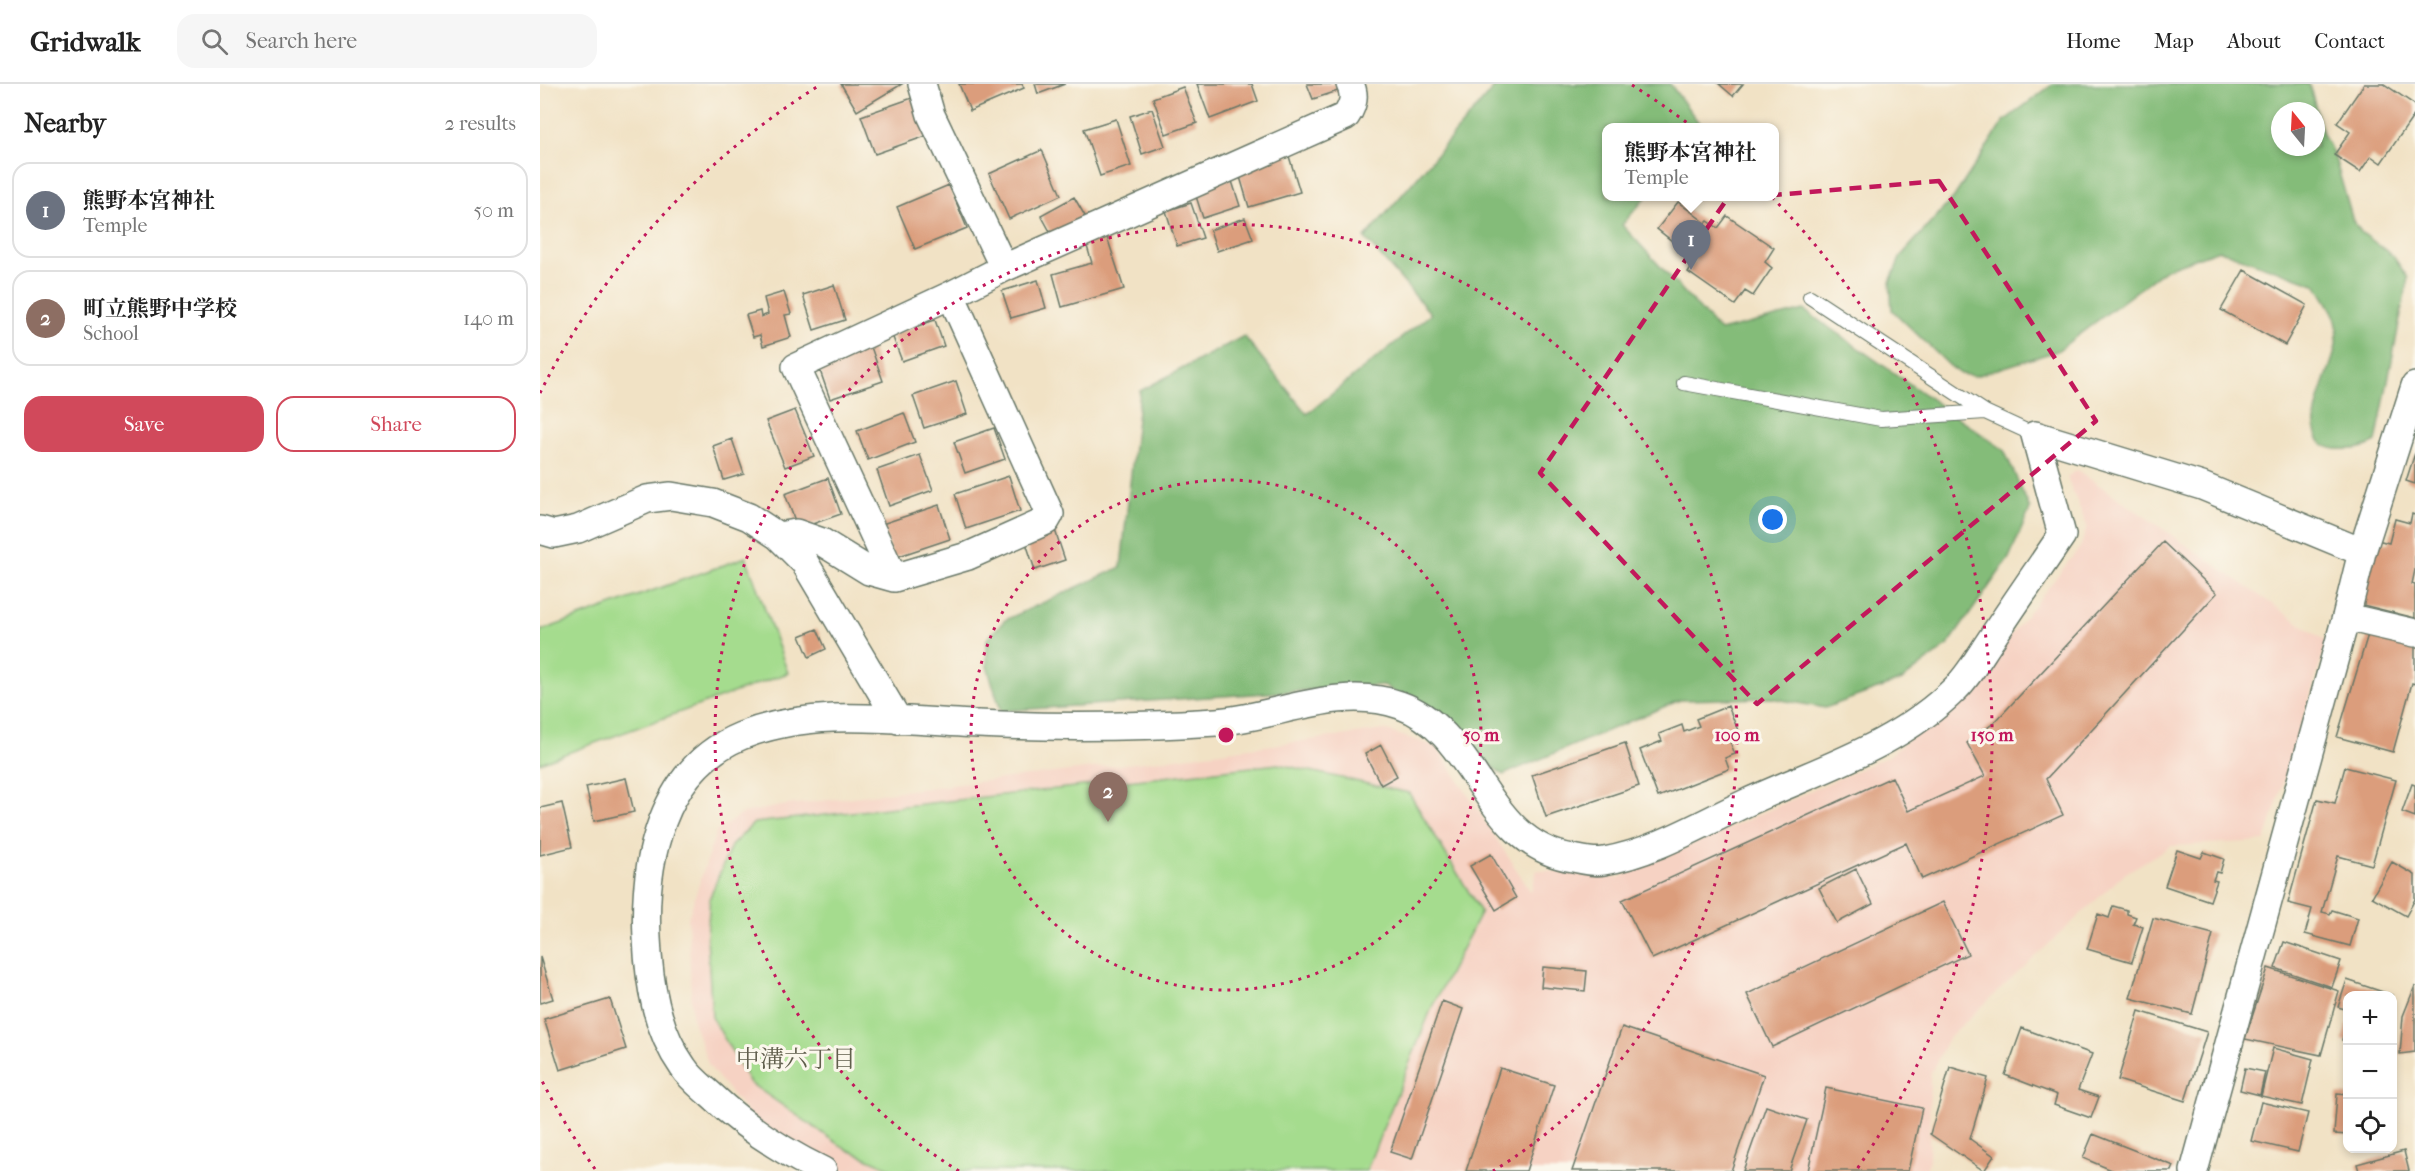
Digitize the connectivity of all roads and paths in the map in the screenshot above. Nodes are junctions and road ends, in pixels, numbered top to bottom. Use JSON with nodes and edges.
{"nodes":[{"id":1,"x":922,"y":84,"type":"edge"},
{"id":2,"x":1350,"y":84,"type":"edge"},
{"id":3,"x":1004,"y":268,"type":"junction"},
{"id":4,"x":951,"y":295,"type":"junction"},
{"id":5,"x":1810,"y":297,"type":"dead end"},
{"id":6,"x":1684,"y":383,"type":"dead end"},
{"id":7,"x":2415,"y":386,"type":"edge"},
{"id":8,"x":1985,"y":412,"type":"junction"},
{"id":9,"x":2035,"y":435,"type":"junction"},
{"id":10,"x":540,"y":530,"type":"edge"},
{"id":11,"x":778,"y":536,"type":"junction"},
{"id":12,"x":2362,"y":552,"type":"junction"},
{"id":13,"x":894,"y":579,"type":"junction"},
{"id":14,"x":2346,"y":617,"type":"junction"},
{"id":15,"x":2415,"y":633,"type":"edge"},
{"id":16,"x":898,"y":720,"type":"junction"},
{"id":17,"x":823,"y":1171,"type":"edge"},
{"id":18,"x":2194,"y":1171,"type":"edge"}],
"edges":[{"from":1,"to":3,"type":"street"},
{"from":2,"to":3,"type":"street"},
{"from":3,"to":4,"type":"street"},
{"from":4,"to":13,"type":"street"},
{"from":4,"to":13,"type":"street"},
{"from":5,"to":8,"type":"lane"},
{"from":6,"to":8,"type":"lane"},
{"from":7,"to":12,"type":"street"},
{"from":8,"to":9,"type":"lane"},
{"from":9,"to":12,"type":"street"},
{"from":9,"to":16,"type":"street"},
{"from":10,"to":11,"type":"street"},
{"from":11,"to":13,"type":"street"},
{"from":11,"to":16,"type":"street"},
{"from":12,"to":14,"type":"street"},
{"from":14,"to":15,"type":"street"},
{"from":14,"to":18,"type":"street"},
{"from":16,"to":17,"type":"street"}]}
